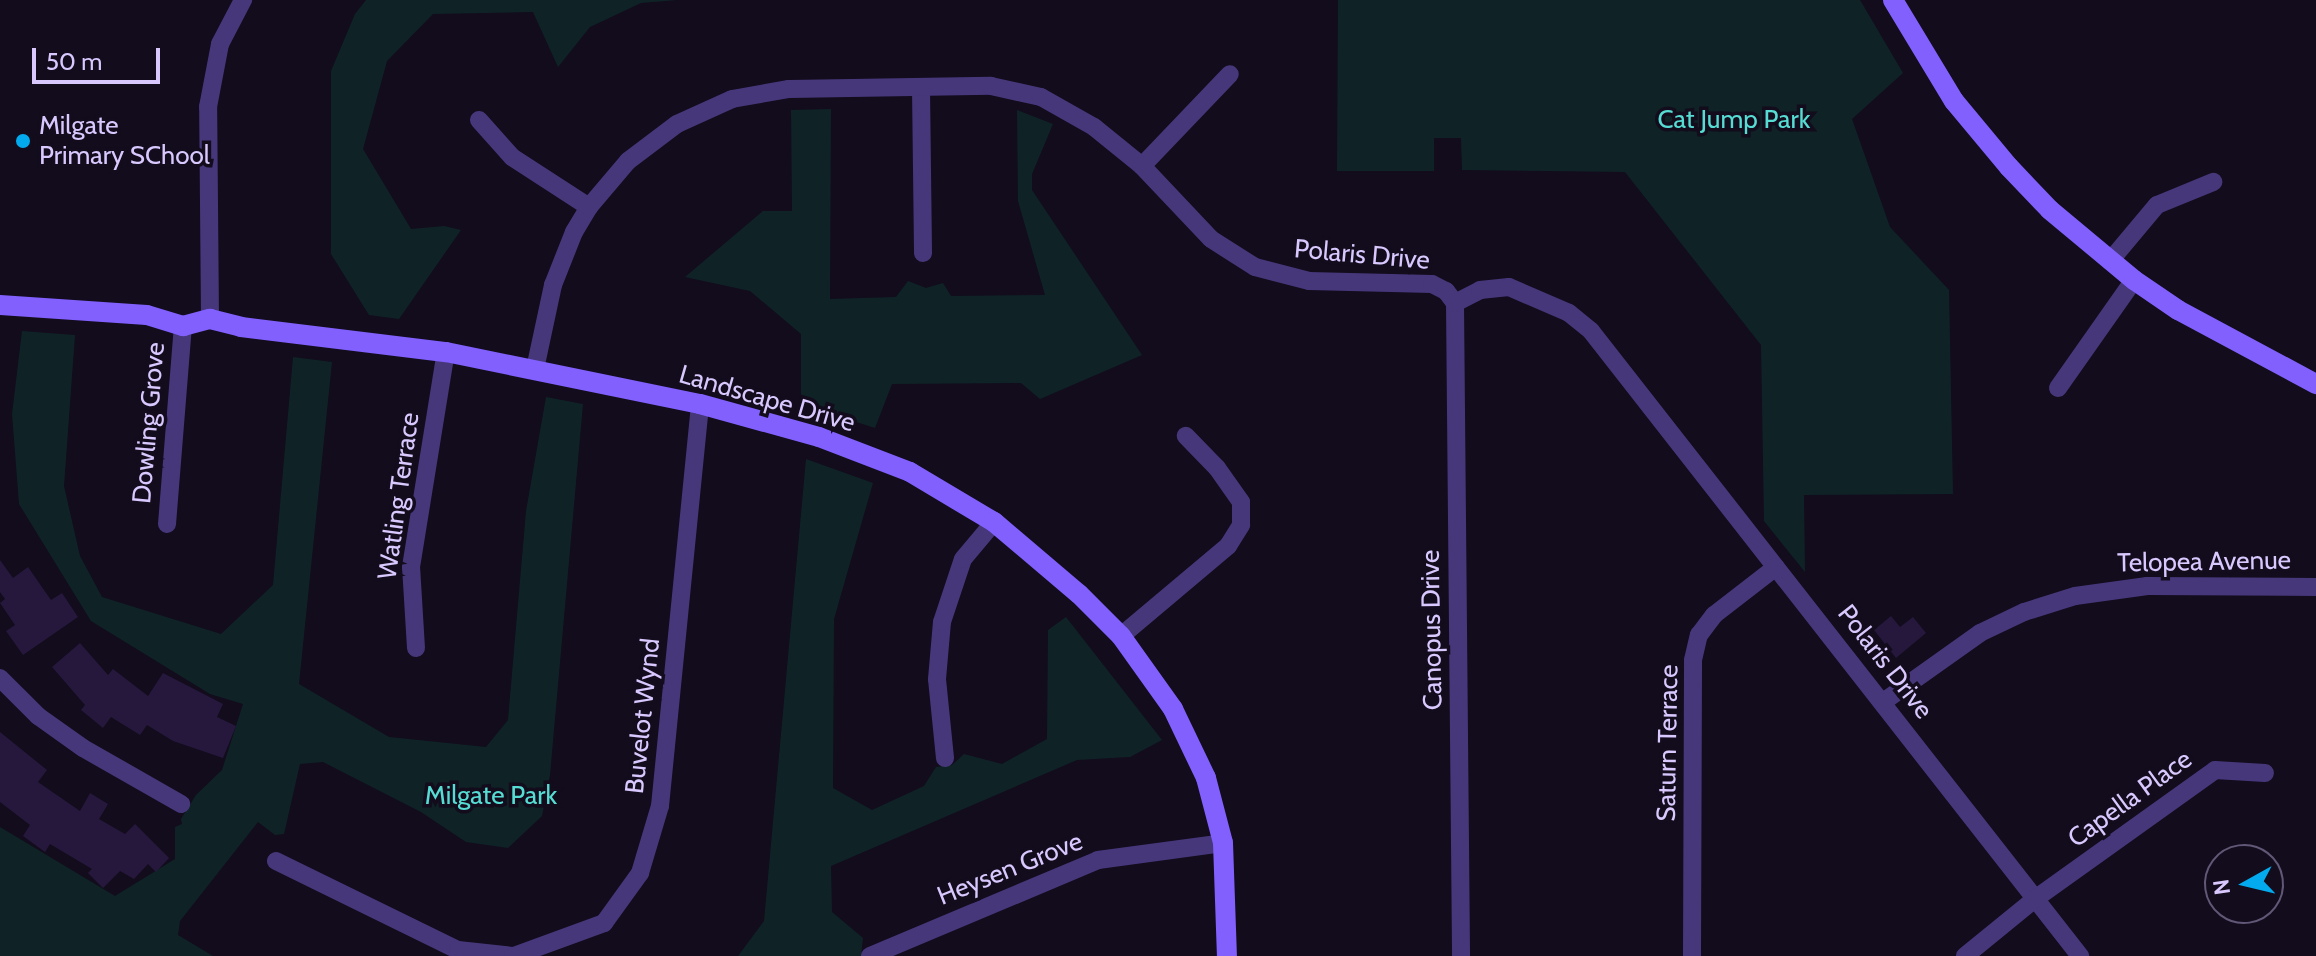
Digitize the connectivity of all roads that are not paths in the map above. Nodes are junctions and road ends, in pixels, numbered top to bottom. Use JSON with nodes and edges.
{"nodes":[{"id":1,"x":243,"y":0,"type":"edge"},
{"id":2,"x":1893,"y":0,"type":"edge"},
{"id":3,"x":1230,"y":74,"type":"dead end"},
{"id":4,"x":921,"y":88,"type":"junction"},
{"id":5,"x":479,"y":120,"type":"dead end"},
{"id":6,"x":1142,"y":166,"type":"junction"},
{"id":7,"x":2213,"y":182,"type":"dead end"},
{"id":8,"x":589,"y":207,"type":"junction"},
{"id":9,"x":923,"y":253,"type":"dead end"},
{"id":10,"x":2110,"y":261,"type":"junction"},
{"id":11,"x":2134,"y":280,"type":"junction"},
{"id":12,"x":1455,"y":303,"type":"junction"},
{"id":13,"x":0,"y":305,"type":"edge"},
{"id":14,"x":210,"y":319,"type":"junction"},
{"id":15,"x":183,"y":326,"type":"junction"},
{"id":16,"x":446,"y":352,"type":"junction"},
{"id":17,"x":535,"y":369,"type":"junction"},
{"id":18,"x":2316,"y":384,"type":"edge"},
{"id":19,"x":2058,"y":388,"type":"dead end"},
{"id":20,"x":700,"y":404,"type":"junction"},
{"id":21,"x":1186,"y":436,"type":"dead end"},
{"id":22,"x":994,"y":522,"type":"junction"},
{"id":23,"x":167,"y":524,"type":"dead end"},
{"id":24,"x":1776,"y":567,"type":"junction"},
{"id":25,"x":2316,"y":587,"type":"edge"},
{"id":26,"x":1121,"y":636,"type":"junction"},
{"id":27,"x":416,"y":648,"type":"dead end"},
{"id":28,"x":0,"y":678,"type":"edge"},
{"id":29,"x":1883,"y":702,"type":"junction"},
{"id":30,"x":945,"y":758,"type":"dead end"},
{"id":31,"x":2265,"y":773,"type":"dead end"},
{"id":32,"x":181,"y":804,"type":"dead end"},
{"id":33,"x":1223,"y":843,"type":"junction"},
{"id":34,"x":276,"y":861,"type":"dead end"},
{"id":35,"x":2035,"y":899,"type":"junction"},
{"id":36,"x":513,"y":956,"type":"edge"},
{"id":37,"x":870,"y":956,"type":"edge"},
{"id":38,"x":1227,"y":956,"type":"edge"},
{"id":39,"x":1461,"y":956,"type":"edge"},
{"id":40,"x":1692,"y":956,"type":"edge"},
{"id":41,"x":1965,"y":956,"type":"edge"},
{"id":42,"x":2080,"y":956,"type":"edge"}],
"edges":[{"from":1,"to":14,"type":"street"},
{"from":2,"to":10,"type":"street"},
{"from":3,"to":6,"type":"street"},
{"from":4,"to":6,"type":"street","name":"Polaris Drive"},
{"from":4,"to":8,"type":"street","name":"Polaris Drive"},
{"from":4,"to":9,"type":"street"},
{"from":5,"to":8,"type":"street"},
{"from":6,"to":12,"type":"street","name":"Polaris Drive"},
{"from":7,"to":10,"type":"street"},
{"from":8,"to":17,"type":"street","name":"Polaris Drive"},
{"from":10,"to":11,"type":"street"},
{"from":11,"to":18,"type":"street"},
{"from":11,"to":19,"type":"street"},
{"from":12,"to":24,"type":"street","name":"Polaris Drive"},
{"from":12,"to":39,"type":"street","name":"Canopus Drive"},
{"from":13,"to":15,"type":"street"},
{"from":14,"to":15,"type":"street","name":"Landscape Drive"},
{"from":14,"to":16,"type":"street","name":"Landscape Drive"},
{"from":15,"to":23,"type":"street","name":"Dowling Grove"},
{"from":16,"to":17,"type":"street","name":"Landscape Drive"},
{"from":16,"to":27,"type":"street","name":"Watling Terrace"},
{"from":17,"to":20,"type":"street","name":"Landscape Drive"},
{"from":20,"to":22,"type":"street","name":"Landscape Drive"},
{"from":20,"to":36,"type":"street","name":"Buvelot Wynd"},
{"from":21,"to":26,"type":"street"},
{"from":22,"to":26,"type":"street","name":"Landscape Drive"},
{"from":22,"to":30,"type":"street"},
{"from":24,"to":29,"type":"street","name":"Polaris Drive"},
{"from":24,"to":40,"type":"street","name":"Saturn Terrace"},
{"from":25,"to":29,"type":"street","name":"Telopea Avenue"},
{"from":26,"to":33,"type":"street","name":"Landscape Drive"},
{"from":28,"to":32,"type":"street"},
{"from":29,"to":35,"type":"street","name":"Polaris Drive"},
{"from":31,"to":35,"type":"street","name":"Capella Place"},
{"from":33,"to":37,"type":"street","name":"Heysen Grove"},
{"from":33,"to":38,"type":"street","name":"Landscape Drive"},
{"from":34,"to":36,"type":"street","name":"Buvelot Wynd"},
{"from":35,"to":41,"type":"street","name":"Capella Place"},
{"from":35,"to":42,"type":"street","name":"Polaris Drive"}]}
